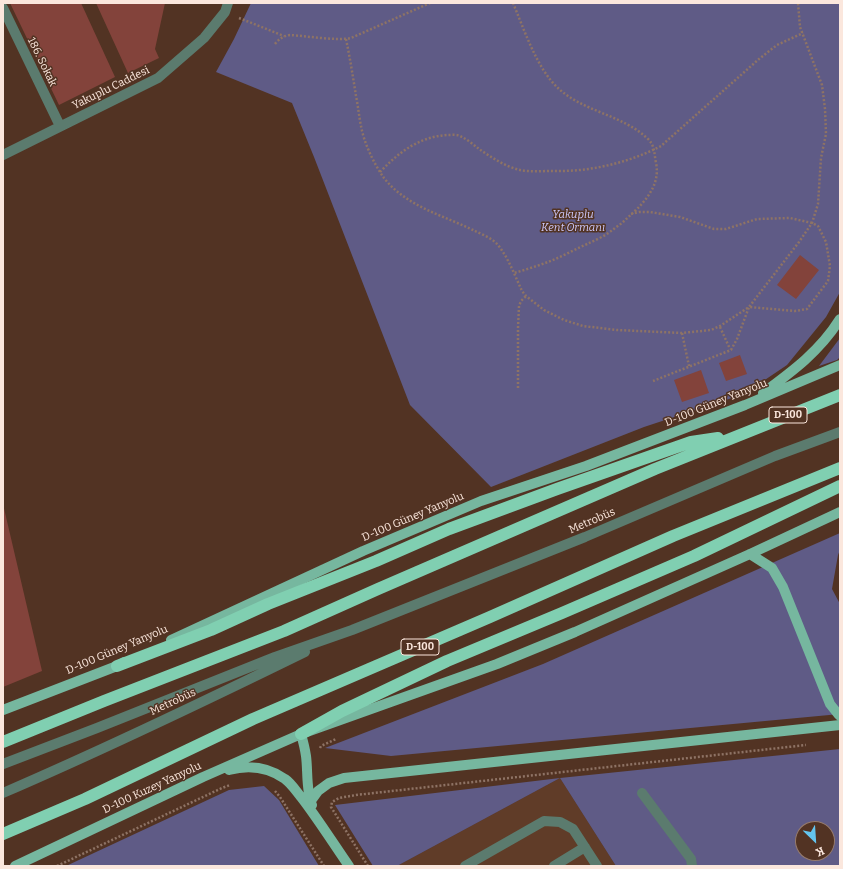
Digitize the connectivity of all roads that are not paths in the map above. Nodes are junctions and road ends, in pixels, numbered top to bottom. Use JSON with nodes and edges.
{"nodes":[{"id":1,"x":3,"y":8,"type":"edge"},
{"id":2,"x":227,"y":8,"type":"edge"},
{"id":3,"x":60,"y":126,"type":"junction"},
{"id":4,"x":3,"y":155,"type":"edge"},
{"id":5,"x":840,"y":319,"type":"edge"},
{"id":6,"x":840,"y":365,"type":"edge"},
{"id":7,"x":840,"y":395,"type":"edge"},
{"id":8,"x":745,"y":405,"type":"junction"},
{"id":9,"x":840,"y":432,"type":"edge"},
{"id":10,"x":737,"y":436,"type":"junction"},
{"id":11,"x":840,"y":468,"type":"edge"},
{"id":12,"x":840,"y":486,"type":"edge"},
{"id":13,"x":840,"y":512,"type":"edge"},
{"id":14,"x":750,"y":554,"type":"junction"},
{"id":15,"x":352,"y":630,"type":"junction"},
{"id":16,"x":116,"y":666,"type":"junction"},
{"id":17,"x":3,"y":710,"type":"edge"},
{"id":18,"x":840,"y":716,"type":"edge"},
{"id":19,"x":840,"y":724,"type":"edge"},
{"id":20,"x":300,"y":734,"type":"junction"},
{"id":21,"x":3,"y":742,"type":"edge"},
{"id":22,"x":3,"y":764,"type":"edge"},
{"id":23,"x":204,"y":777,"type":"junction"},
{"id":24,"x":3,"y":793,"type":"edge"},
{"id":25,"x":642,"y":794,"type":"dead end"},
{"id":26,"x":310,"y":802,"type":"junction"},
{"id":27,"x":316,"y":817,"type":"junction"},
{"id":28,"x":3,"y":834,"type":"edge"},
{"id":29,"x":585,"y":847,"type":"junction"},
{"id":30,"x":15,"y":866,"type":"edge"},
{"id":31,"x":348,"y":866,"type":"edge"},
{"id":32,"x":465,"y":866,"type":"edge"},
{"id":33,"x":554,"y":866,"type":"edge"},
{"id":34,"x":597,"y":866,"type":"edge"},
{"id":35,"x":692,"y":866,"type":"edge"}],
"edges":[{"from":1,"to":3,"type":"street","name":"186. Sokak"},
{"from":2,"to":3,"type":"street","name":"Yakuplu Caddesi"},
{"from":3,"to":4,"type":"street","name":"Yakuplu Caddesi"},
{"from":5,"to":8,"type":"main road"},
{"from":6,"to":8,"type":"main road","name":"D-100 Güney Yanyolu"},
{"from":7,"to":10,"type":"highway","number":"D-100"},
{"from":8,"to":16,"type":"main road","name":"D-100 Güney Yanyolu"},
{"from":9,"to":15,"type":"street","name":"Metrobüs"},
{"from":10,"to":16,"type":"highway"},
{"from":10,"to":21,"type":"highway","number":"D-100"},
{"from":11,"to":28,"type":"highway","number":"D-100"},
{"from":12,"to":20,"type":"highway"},
{"from":13,"to":14,"type":"main road"},
{"from":14,"to":18,"type":"main road"},
{"from":14,"to":20,"type":"main road","name":"D-100 Kuzey Yanyolu"},
{"from":15,"to":22,"type":"street","name":"Metrobüs"},
{"from":15,"to":24,"type":"street","name":"Metrobüs"},
{"from":16,"to":17,"type":"main road","name":"D-100 Güney Yanyolu"},
{"from":19,"to":26,"type":"main road"},
{"from":20,"to":23,"type":"main road","name":"D-100 Kuzey Yanyolu"},
{"from":20,"to":26,"type":"main road"},
{"from":23,"to":27,"type":"main road"},
{"from":23,"to":30,"type":"main road","name":"D-100 Kuzey Yanyolu"},
{"from":25,"to":35,"type":"street"},
{"from":26,"to":27,"type":"main road"},
{"from":27,"to":31,"type":"main road"},
{"from":29,"to":32,"type":"street"},
{"from":29,"to":33,"type":"street"},
{"from":29,"to":34,"type":"street"}]}
